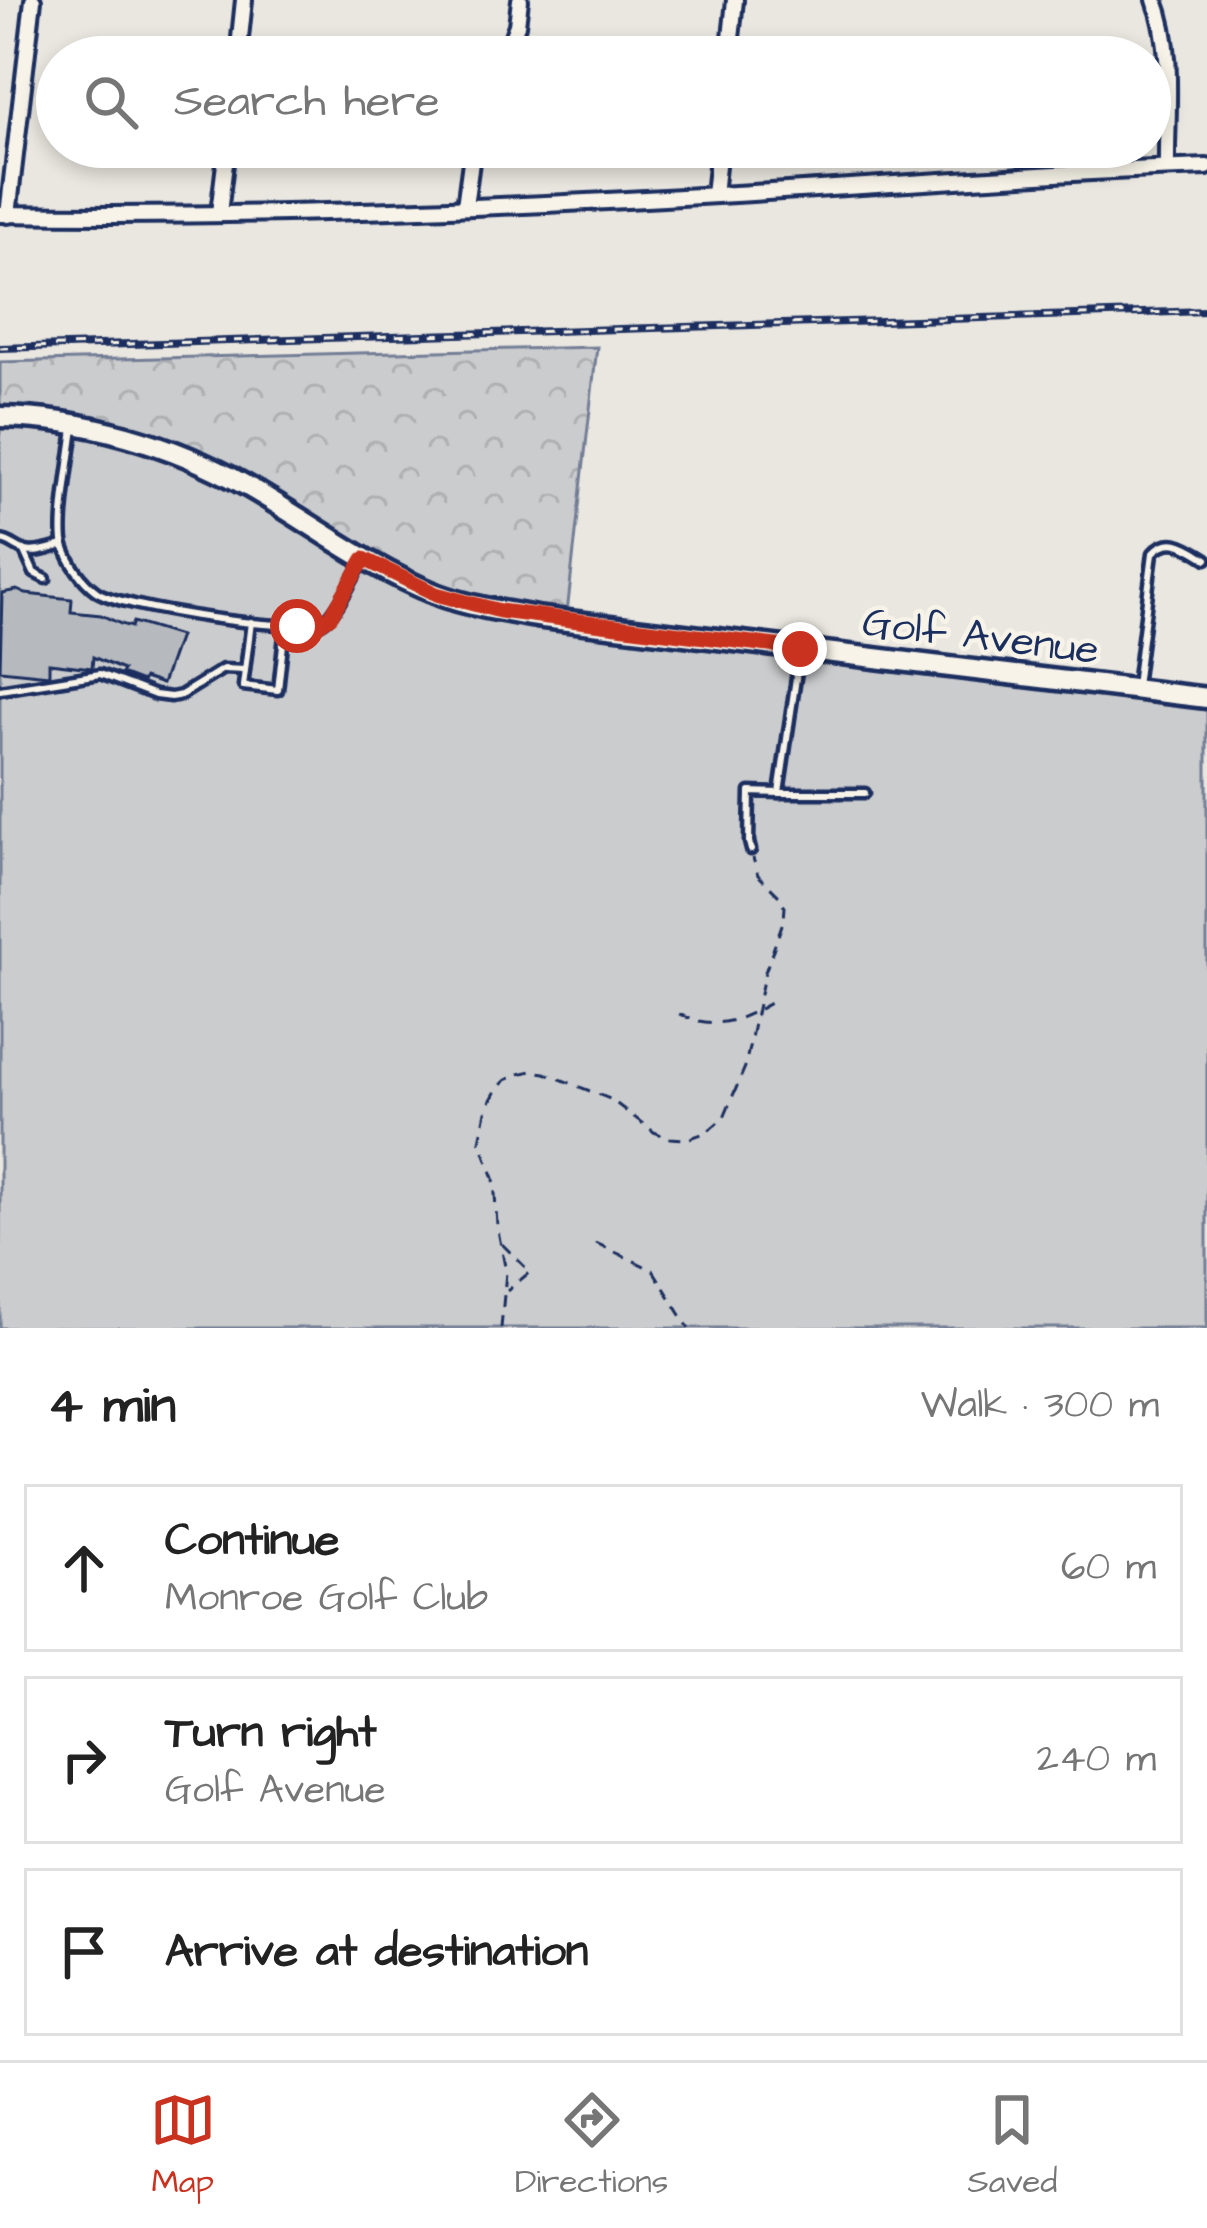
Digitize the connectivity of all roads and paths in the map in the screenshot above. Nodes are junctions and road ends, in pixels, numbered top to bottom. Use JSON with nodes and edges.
{"nodes":[{"id":1,"x":32,"y":0,"type":"edge"},
{"id":2,"x":244,"y":0,"type":"edge"},
{"id":3,"x":520,"y":0,"type":"edge"},
{"id":4,"x":736,"y":0,"type":"edge"},
{"id":5,"x":1155,"y":0,"type":"edge"},
{"id":6,"x":240,"y":36,"type":"edge"},
{"id":7,"x":513,"y":36,"type":"edge"},
{"id":8,"x":732,"y":36,"type":"edge"},
{"id":9,"x":1164,"y":36,"type":"edge"},
{"id":10,"x":1207,"y":166,"type":"edge"},
{"id":11,"x":225,"y":168,"type":"edge"},
{"id":12,"x":470,"y":168,"type":"edge"},
{"id":13,"x":717,"y":168,"type":"edge"},
{"id":14,"x":1167,"y":168,"type":"edge"},
{"id":15,"x":1171,"y":168,"type":"edge"},
{"id":16,"x":714,"y":196,"type":"junction"},
{"id":17,"x":465,"y":206,"type":"junction"},
{"id":18,"x":220,"y":213,"type":"junction"},
{"id":19,"x":4,"y":214,"type":"edge"},
{"id":20,"x":0,"y":417,"type":"edge"},
{"id":21,"x":74,"y":424,"type":"junction"},
{"id":22,"x":0,"y":540,"type":"edge"},
{"id":23,"x":63,"y":545,"type":"junction"},
{"id":24,"x":24,"y":551,"type":"junction"},
{"id":25,"x":364,"y":559,"type":"junction"},
{"id":26,"x":1207,"y":559,"type":"edge"},
{"id":27,"x":81,"y":577,"type":"junction"},
{"id":28,"x":46,"y":579,"type":"dead end"},
{"id":29,"x":69,"y":582,"type":"dead end"},
{"id":30,"x":250,"y":622,"type":"junction"},
{"id":31,"x":285,"y":626,"type":"junction"},
{"id":32,"x":800,"y":649,"type":"junction"},
{"id":33,"x":245,"y":670,"type":"junction"},
{"id":34,"x":1136,"y":689,"type":"junction"},
{"id":35,"x":0,"y":690,"type":"edge"},
{"id":36,"x":1207,"y":698,"type":"edge"},
{"id":37,"x":865,"y":793,"type":"dead end"},
{"id":38,"x":778,"y":794,"type":"junction"},
{"id":39,"x":751,"y":850,"type":"joint"},
{"id":40,"x":772,"y":1002,"type":"dead end"},
{"id":41,"x":757,"y":1011,"type":"junction"},
{"id":42,"x":679,"y":1014,"type":"dead end"},
{"id":43,"x":501,"y":1243,"type":"junction"},
{"id":44,"x":596,"y":1244,"type":"dead end"},
{"id":45,"x":506,"y":1292,"type":"junction"},
{"id":46,"x":503,"y":1327,"type":"edge"},
{"id":47,"x":689,"y":1328,"type":"edge"}],
"edges":[{"from":1,"to":19,"type":"street"},
{"from":2,"to":6,"type":"street"},
{"from":3,"to":7,"type":"street"},
{"from":4,"to":8,"type":"street"},
{"from":5,"to":9,"type":"street"},
{"from":10,"to":15,"type":"street"},
{"from":11,"to":18,"type":"street"},
{"from":12,"to":17,"type":"street"},
{"from":13,"to":16,"type":"street"},
{"from":14,"to":16,"type":"street"},
{"from":16,"to":17,"type":"street"},
{"from":17,"to":18,"type":"street"},
{"from":18,"to":19,"type":"street"},
{"from":20,"to":21,"type":"street","name":"Golf Avenue"},
{"from":21,"to":23,"type":"lane"},
{"from":21,"to":25,"type":"street","name":"Golf Avenue"},
{"from":22,"to":24,"type":"lane"},
{"from":23,"to":24,"type":"lane"},
{"from":23,"to":27,"type":"lane"},
{"from":24,"to":28,"type":"lane"},
{"from":25,"to":31,"type":"lane"},
{"from":25,"to":32,"type":"street","name":"Golf Avenue"},
{"from":26,"to":34,"type":"lane"},
{"from":27,"to":29,"type":"lane"},
{"from":27,"to":30,"type":"lane"},
{"from":30,"to":31,"type":"lane"},
{"from":30,"to":33,"type":"lane"},
{"from":31,"to":33,"type":"lane"},
{"from":32,"to":34,"type":"street","name":"Golf Avenue"},
{"from":32,"to":38,"type":"lane"},
{"from":33,"to":35,"type":"lane"},
{"from":34,"to":36,"type":"street","name":"Golf Avenue"},
{"from":37,"to":38,"type":"lane"},
{"from":38,"to":39,"type":"lane"},
{"from":39,"to":41,"type":"path"},
{"from":40,"to":41,"type":"path"},
{"from":41,"to":42,"type":"path"},
{"from":41,"to":43,"type":"path"},
{"from":43,"to":45,"type":"path"},
{"from":43,"to":45,"type":"path"},
{"from":44,"to":47,"type":"path"},
{"from":45,"to":46,"type":"path"}]}
